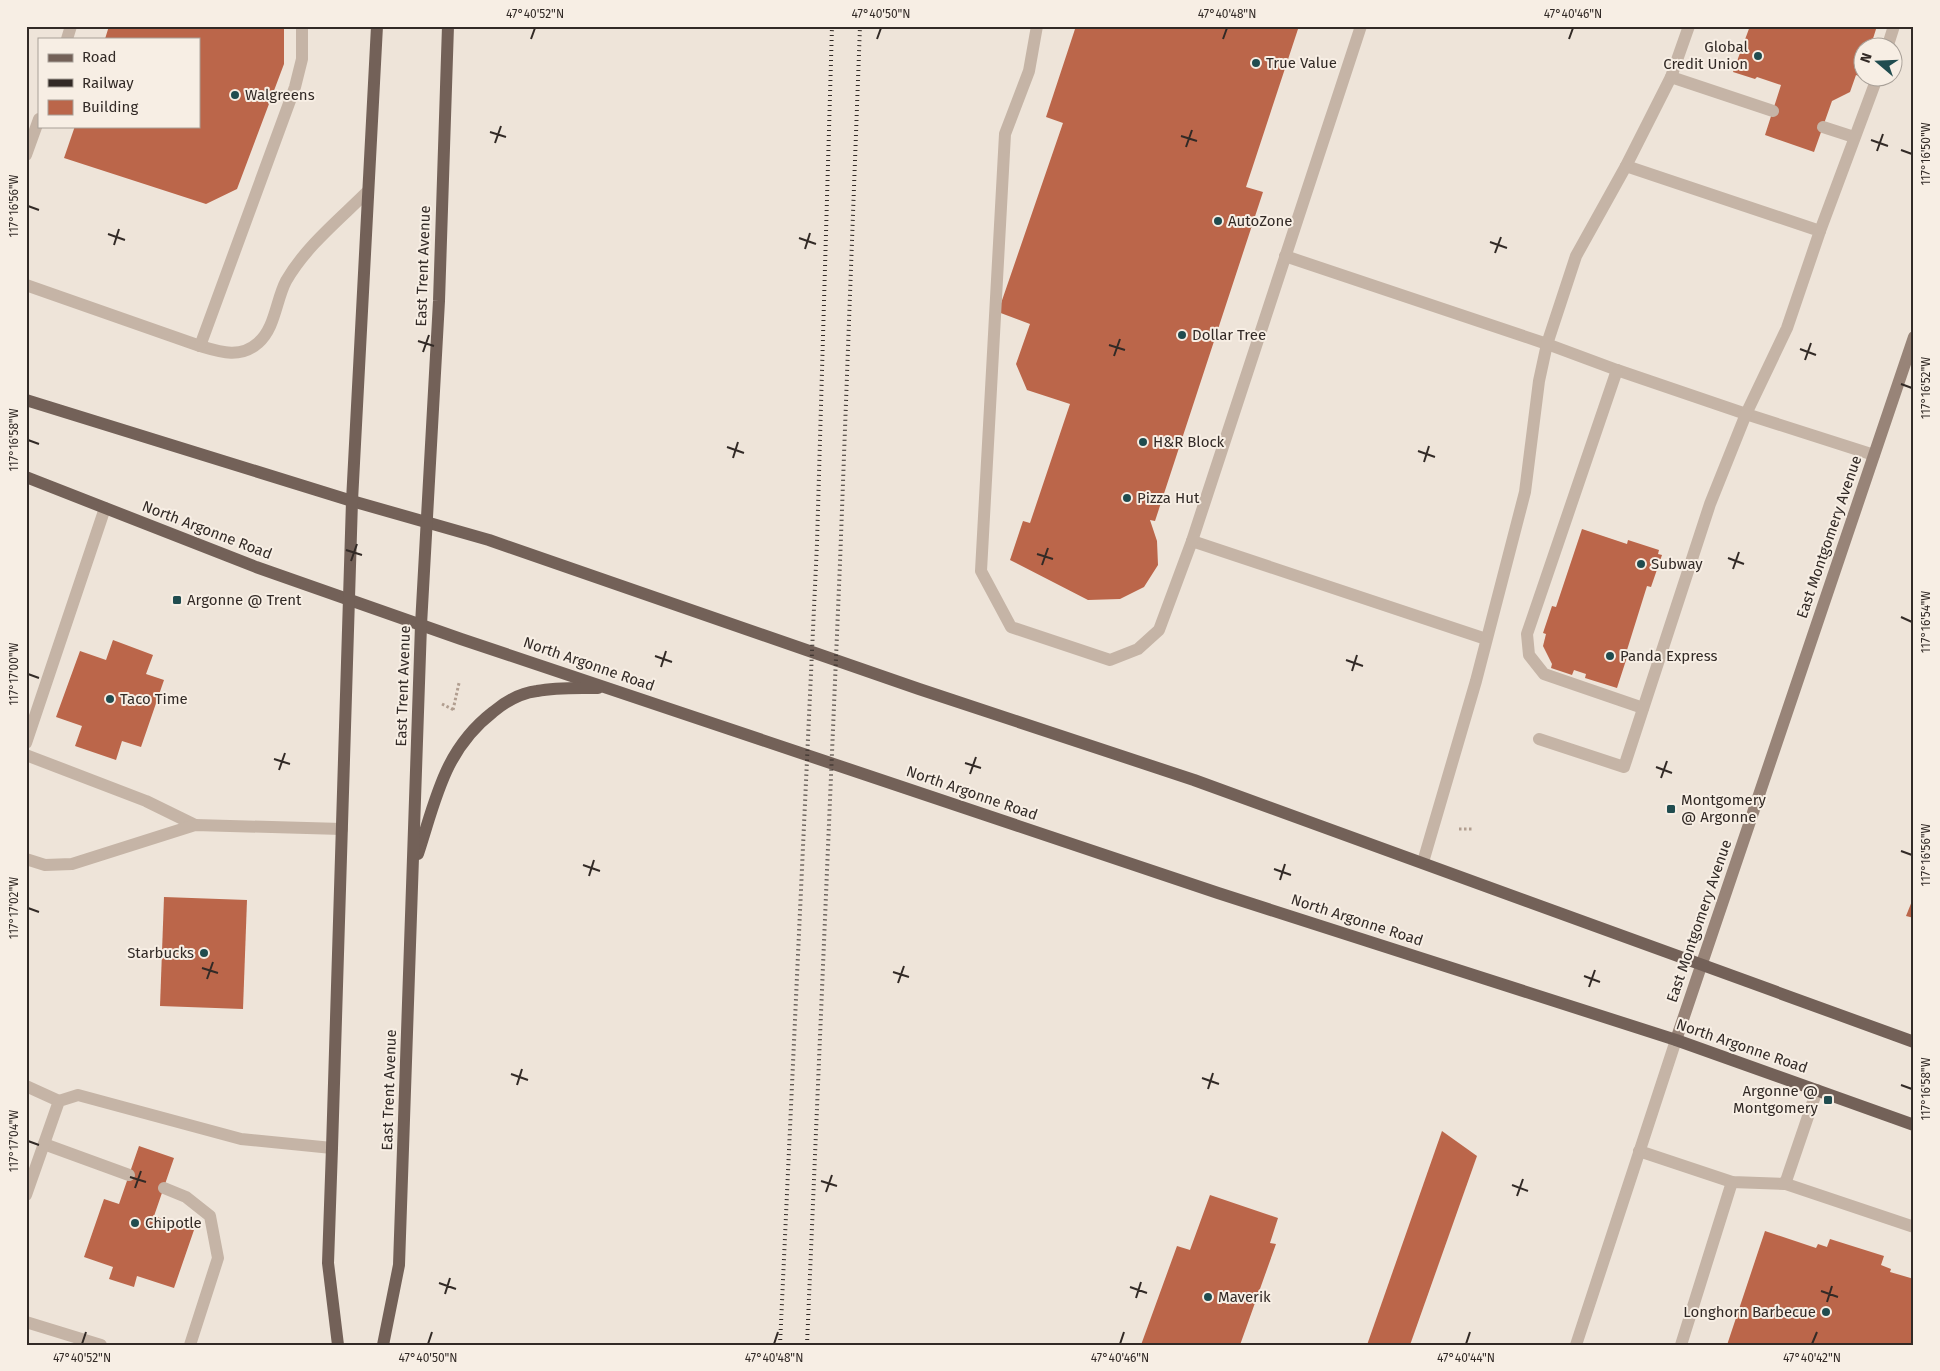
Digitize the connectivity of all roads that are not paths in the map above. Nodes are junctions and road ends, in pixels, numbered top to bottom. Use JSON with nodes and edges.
{"nodes":[{"id":1,"x":71,"y":26,"type":"edge"},
{"id":2,"x":302,"y":26,"type":"edge"},
{"id":3,"x":377,"y":26,"type":"edge"},
{"id":4,"x":448,"y":26,"type":"edge"},
{"id":5,"x":1037,"y":26,"type":"edge"},
{"id":6,"x":1361,"y":26,"type":"edge"},
{"id":7,"x":1689,"y":26,"type":"edge"},
{"id":8,"x":1894,"y":26,"type":"edge"},
{"id":9,"x":67,"y":38,"type":"edge"},
{"id":10,"x":1890,"y":38,"type":"edge"},
{"id":11,"x":1671,"y":77,"type":"junction"},
{"id":12,"x":1873,"y":88,"type":"edge"},
{"id":13,"x":1773,"y":111,"type":"dead end"},
{"id":14,"x":38,"y":122,"type":"edge"},
{"id":15,"x":1823,"y":127,"type":"dead end"},
{"id":16,"x":1854,"y":137,"type":"junction"},
{"id":17,"x":26,"y":155,"type":"edge"},
{"id":18,"x":1626,"y":166,"type":"junction"},
{"id":19,"x":368,"y":191,"type":"junction"},
{"id":20,"x":1820,"y":230,"type":"junction"},
{"id":21,"x":1285,"y":256,"type":"junction"},
{"id":22,"x":26,"y":285,"type":"edge"},
{"id":23,"x":1914,"y":338,"type":"edge"},
{"id":24,"x":1547,"y":344,"type":"junction"},
{"id":25,"x":200,"y":346,"type":"junction"},
{"id":26,"x":1617,"y":370,"type":"junction"},
{"id":27,"x":26,"y":400,"type":"edge"},
{"id":28,"x":1746,"y":414,"type":"junction"},
{"id":29,"x":1874,"y":455,"type":"junction"},
{"id":30,"x":26,"y":477,"type":"edge"},
{"id":31,"x":352,"y":501,"type":"junction"},
{"id":32,"x":105,"y":508,"type":"junction"},
{"id":33,"x":426,"y":523,"type":"junction"},
{"id":34,"x":1192,"y":541,"type":"junction"},
{"id":35,"x":349,"y":600,"type":"junction"},
{"id":36,"x":421,"y":625,"type":"junction"},
{"id":37,"x":1486,"y":639,"type":"junction"},
{"id":38,"x":608,"y":688,"type":"junction"},
{"id":39,"x":1643,"y":708,"type":"junction"},
{"id":40,"x":1539,"y":739,"type":"dead end"},
{"id":41,"x":26,"y":743,"type":"edge"},
{"id":42,"x":26,"y":755,"type":"edge"},
{"id":43,"x":195,"y":825,"type":"junction"},
{"id":44,"x":342,"y":829,"type":"junction"},
{"id":45,"x":26,"y":859,"type":"edge"},
{"id":46,"x":1422,"y":862,"type":"junction"},
{"id":47,"x":413,"y":869,"type":"junction"},
{"id":48,"x":1702,"y":964,"type":"junction"},
{"id":49,"x":1676,"y":1040,"type":"junction"},
{"id":50,"x":1914,"y":1042,"type":"edge"},
{"id":51,"x":26,"y":1086,"type":"edge"},
{"id":52,"x":1817,"y":1090,"type":"junction"},
{"id":53,"x":59,"y":1101,"type":"junction"},
{"id":54,"x":1914,"y":1125,"type":"edge"},
{"id":55,"x":44,"y":1144,"type":"junction"},
{"id":56,"x":332,"y":1148,"type":"junction"},
{"id":57,"x":1639,"y":1152,"type":"junction"},
{"id":58,"x":129,"y":1175,"type":"dead end"},
{"id":59,"x":1732,"y":1182,"type":"junction"},
{"id":60,"x":1783,"y":1184,"type":"junction"},
{"id":61,"x":164,"y":1188,"type":"dead end"},
{"id":62,"x":26,"y":1195,"type":"edge"},
{"id":63,"x":1914,"y":1226,"type":"edge"},
{"id":64,"x":26,"y":1322,"type":"edge"},
{"id":65,"x":101,"y":1345,"type":"edge"},
{"id":66,"x":190,"y":1345,"type":"edge"},
{"id":67,"x":338,"y":1345,"type":"edge"},
{"id":68,"x":383,"y":1345,"type":"edge"},
{"id":69,"x":1576,"y":1345,"type":"edge"},
{"id":70,"x":1681,"y":1345,"type":"edge"}],
"edges":[{"from":1,"to":9,"type":"street"},
{"from":2,"to":25,"type":"street"},
{"from":3,"to":19,"type":"main road"},
{"from":4,"to":33,"type":"main road","name":"East Trent Avenue"},
{"from":5,"to":34,"type":"street"},
{"from":6,"to":21,"type":"street"},
{"from":7,"to":11,"type":"street"},
{"from":8,"to":10,"type":"street"},
{"from":11,"to":13,"type":"street"},
{"from":11,"to":18,"type":"street"},
{"from":12,"to":16,"type":"street"},
{"from":14,"to":17,"type":"street"},
{"from":15,"to":16,"type":"street"},
{"from":16,"to":20,"type":"street"},
{"from":18,"to":20,"type":"street"},
{"from":18,"to":24,"type":"street"},
{"from":19,"to":25,"type":"street"},
{"from":19,"to":31,"type":"main road"},
{"from":20,"to":28,"type":"street"},
{"from":21,"to":24,"type":"street"},
{"from":21,"to":34,"type":"street"},
{"from":22,"to":25,"type":"street"},
{"from":23,"to":29,"type":"main road","name":"East Montgomery Avenue"},
{"from":24,"to":26,"type":"street"},
{"from":24,"to":37,"type":"street"},
{"from":26,"to":28,"type":"street"},
{"from":26,"to":39,"type":"street"},
{"from":27,"to":31,"type":"main road"},
{"from":28,"to":29,"type":"street"},
{"from":28,"to":39,"type":"street"},
{"from":29,"to":48,"type":"main road","name":"East Montgomery Avenue"},
{"from":30,"to":32,"type":"main road","name":"North Argonne Road"},
{"from":31,"to":33,"type":"main road"},
{"from":31,"to":35,"type":"main road"},
{"from":32,"to":35,"type":"main road","name":"North Argonne Road"},
{"from":32,"to":41,"type":"street"},
{"from":33,"to":36,"type":"main road","name":"East Trent Avenue"},
{"from":33,"to":46,"type":"main road"},
{"from":34,"to":37,"type":"street"},
{"from":35,"to":36,"type":"main road","name":"North Argonne Road"},
{"from":35,"to":44,"type":"main road"},
{"from":36,"to":38,"type":"main road","name":"North Argonne Road"},
{"from":36,"to":47,"type":"main road","name":"East Trent Avenue"},
{"from":37,"to":46,"type":"street"},
{"from":38,"to":47,"type":"main road"},
{"from":38,"to":49,"type":"main road","name":"North Argonne Road"},
{"from":39,"to":40,"type":"street"},
{"from":42,"to":43,"type":"street"},
{"from":43,"to":44,"type":"street"},
{"from":43,"to":45,"type":"street"},
{"from":44,"to":56,"type":"main road"},
{"from":46,"to":48,"type":"main road"},
{"from":47,"to":68,"type":"main road","name":"East Trent Avenue"},
{"from":48,"to":49,"type":"main road","name":"East Montgomery Avenue"},
{"from":48,"to":50,"type":"main road"},
{"from":49,"to":52,"type":"main road","name":"North Argonne Road"},
{"from":49,"to":57,"type":"street","name":"East Montgomery Avenue"},
{"from":51,"to":53,"type":"street"},
{"from":52,"to":54,"type":"main road","name":"North Argonne Road"},
{"from":52,"to":60,"type":"street"},
{"from":53,"to":55,"type":"street"},
{"from":53,"to":56,"type":"street"},
{"from":55,"to":58,"type":"street"},
{"from":55,"to":62,"type":"street"},
{"from":56,"to":67,"type":"main road"},
{"from":57,"to":59,"type":"street"},
{"from":57,"to":69,"type":"street","name":"East Montgomery Avenue"},
{"from":59,"to":60,"type":"street"},
{"from":59,"to":70,"type":"street"},
{"from":60,"to":63,"type":"street"},
{"from":61,"to":66,"type":"street"},
{"from":64,"to":65,"type":"street"}]}
